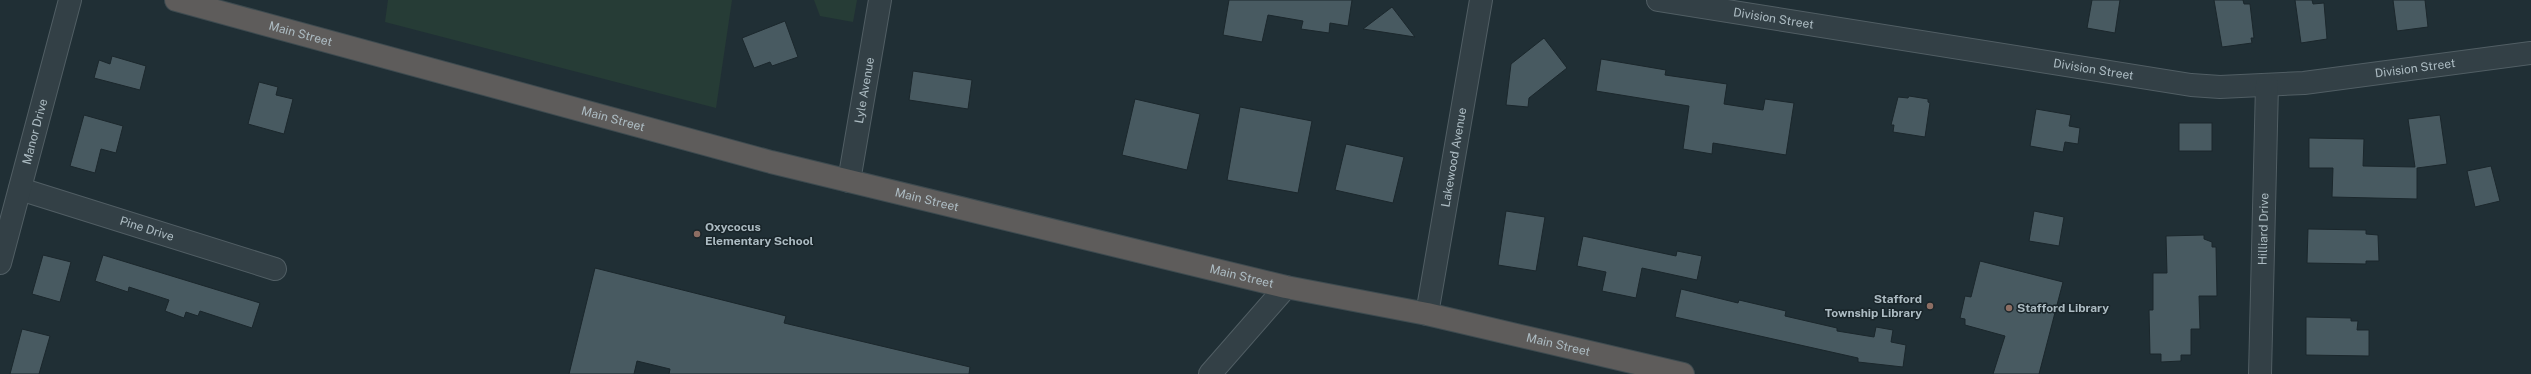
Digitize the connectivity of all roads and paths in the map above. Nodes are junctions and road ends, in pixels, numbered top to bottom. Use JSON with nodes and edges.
{"nodes":[{"id":1,"x":70,"y":0,"type":"edge"},
{"id":2,"x":176,"y":0,"type":"edge"},
{"id":3,"x":880,"y":0,"type":"edge"},
{"id":4,"x":1481,"y":0,"type":"edge"},
{"id":5,"x":1658,"y":0,"type":"edge"},
{"id":6,"x":2531,"y":53,"type":"edge"},
{"id":7,"x":2266,"y":85,"type":"junction"},
{"id":8,"x":849,"y":181,"type":"junction"},
{"id":9,"x":20,"y":189,"type":"junction"},
{"id":10,"x":0,"y":263,"type":"edge"},
{"id":11,"x":275,"y":269,"type":"dead end"},
{"id":12,"x":1286,"y":287,"type":"junction"},
{"id":13,"x":1427,"y":314,"type":"junction"},
{"id":14,"x":1210,"y":374,"type":"edge"},
{"id":15,"x":1683,"y":374,"type":"edge"},
{"id":16,"x":2260,"y":374,"type":"edge"}],
"edges":[{"from":1,"to":9,"type":"street","name":"Manor Drive"},
{"from":2,"to":8,"type":"highway","name":"Main Street"},
{"from":3,"to":8,"type":"street","name":"Lyle Avenue"},
{"from":4,"to":13,"type":"street","name":"Lakewood Avenue"},
{"from":5,"to":7,"type":"street","name":"Division Street"},
{"from":6,"to":7,"type":"street","name":"Division Street"},
{"from":7,"to":16,"type":"street","name":"Hilliard Drive"},
{"from":8,"to":12,"type":"highway","name":"Main Street"},
{"from":9,"to":10,"type":"street","name":"Manor Drive"},
{"from":9,"to":11,"type":"street","name":"Pine Drive"},
{"from":12,"to":13,"type":"highway","name":"Main Street"},
{"from":12,"to":14,"type":"street"},
{"from":13,"to":15,"type":"highway","name":"Main Street"}]}
